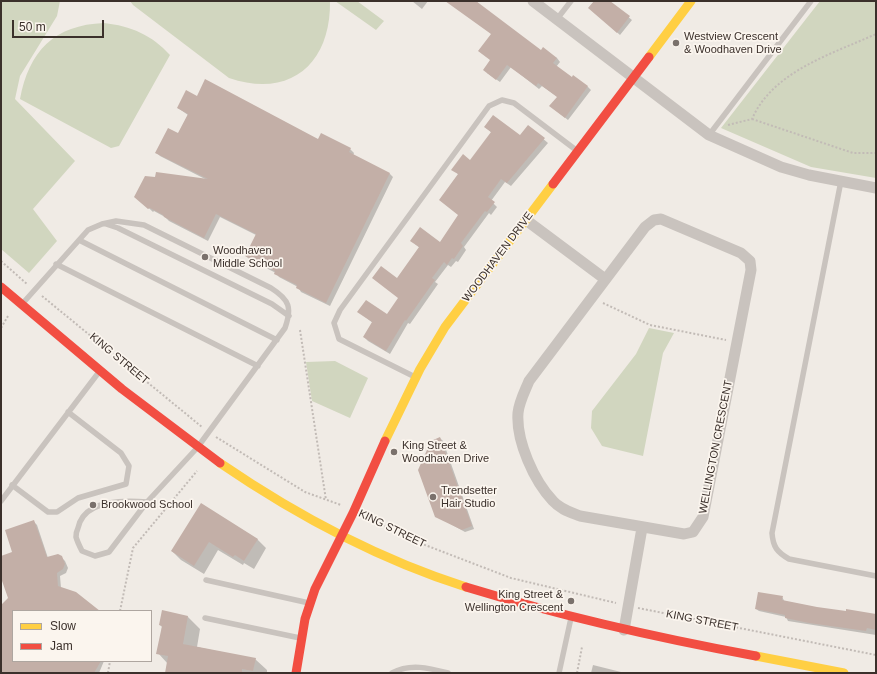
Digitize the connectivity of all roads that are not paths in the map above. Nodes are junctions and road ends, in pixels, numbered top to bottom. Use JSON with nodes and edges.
{"nodes":[{"id":1,"x":533,"y":1,"type":"edge"},
{"id":2,"x":571,"y":1,"type":"edge"},
{"id":3,"x":691,"y":1,"type":"edge"},
{"id":4,"x":811,"y":1,"type":"edge"},
{"id":5,"x":557,"y":19,"type":"junction"},
{"id":6,"x":634,"y":78,"type":"junction"},
{"id":7,"x":709,"y":135,"type":"junction"},
{"id":8,"x":578,"y":151,"type":"junction"},
{"id":9,"x":841,"y":181,"type":"junction"},
{"id":10,"x":876,"y":188,"type":"edge"},
{"id":11,"x":526,"y":220,"type":"junction"},
{"id":12,"x":102,"y":224,"type":"junction"},
{"id":13,"x":79,"y":240,"type":"junction"},
{"id":14,"x":56,"y":264,"type":"junction"},
{"id":15,"x":605,"y":279,"type":"junction"},
{"id":16,"x":1,"y":287,"type":"edge"},
{"id":17,"x":21,"y":304,"type":"junction"},
{"id":18,"x":289,"y":316,"type":"junction"},
{"id":19,"x":277,"y":340,"type":"junction"},
{"id":20,"x":258,"y":366,"type":"junction"},
{"id":21,"x":100,"y":370,"type":"junction"},
{"id":22,"x":415,"y":377,"type":"junction"},
{"id":23,"x":68,"y":412,"type":"junction"},
{"id":24,"x":197,"y":448,"type":"junction"},
{"id":25,"x":12,"y":485,"type":"junction"},
{"id":26,"x":1,"y":501,"type":"edge"},
{"id":27,"x":147,"y":502,"type":"junction"},
{"id":28,"x":642,"y":528,"type":"junction"},
{"id":29,"x":341,"y":535,"type":"junction"},
{"id":30,"x":876,"y":576,"type":"edge"},
{"id":31,"x":206,"y":580,"type":"dead end"},
{"id":32,"x":309,"y":603,"type":"junction"},
{"id":33,"x":205,"y":618,"type":"dead end"},
{"id":34,"x":571,"y":618,"type":"junction"},
{"id":35,"x":624,"y":630,"type":"junction"},
{"id":36,"x":302,"y":639,"type":"junction"},
{"id":37,"x":296,"y":673,"type":"edge"},
{"id":38,"x":392,"y":673,"type":"edge"},
{"id":39,"x":448,"y":673,"type":"edge"},
{"id":40,"x":559,"y":673,"type":"edge"},
{"id":41,"x":844,"y":673,"type":"edge"}],
"edges":[{"from":1,"to":5,"type":"street"},
{"from":2,"to":5,"type":"lane"},
{"from":3,"to":6,"type":"street","name":"WOODHAVEN DRIVE"},
{"from":4,"to":7,"type":"lane"},
{"from":5,"to":6,"type":"street"},
{"from":6,"to":7,"type":"street"},
{"from":6,"to":8,"type":"street","name":"WOODHAVEN DRIVE"},
{"from":7,"to":9,"type":"street"},
{"from":8,"to":11,"type":"street","name":"WOODHAVEN DRIVE"},
{"from":8,"to":22,"type":"lane"},
{"from":9,"to":10,"type":"street"},
{"from":9,"to":30,"type":"lane"},
{"from":11,"to":15,"type":"street"},
{"from":11,"to":22,"type":"street","name":"WOODHAVEN DRIVE"},
{"from":12,"to":13,"type":"lane"},
{"from":12,"to":18,"type":"lane"},
{"from":12,"to":18,"type":"lane"},
{"from":13,"to":14,"type":"lane"},
{"from":13,"to":19,"type":"lane"},
{"from":14,"to":17,"type":"lane"},
{"from":14,"to":20,"type":"lane"},
{"from":15,"to":28,"type":"street","name":"WELLINGTON CRESCENT"},
{"from":15,"to":28,"type":"street","name":"WELLINGTON CRESCENT"},
{"from":16,"to":17,"type":"street","name":"KING STREET"},
{"from":17,"to":21,"type":"street","name":"KING STREET"},
{"from":18,"to":19,"type":"lane"},
{"from":19,"to":20,"type":"lane"},
{"from":20,"to":24,"type":"lane"},
{"from":21,"to":23,"type":"lane"},
{"from":21,"to":24,"type":"street","name":"KING STREET"},
{"from":22,"to":29,"type":"street","name":"WOODHAVEN DRIVE"},
{"from":23,"to":25,"type":"lane"},
{"from":23,"to":25,"type":"lane"},
{"from":24,"to":27,"type":"lane"},
{"from":24,"to":29,"type":"street","name":"KING STREET"},
{"from":25,"to":26,"type":"lane"},
{"from":27,"to":27,"type":"lane"},
{"from":28,"to":35,"type":"street"},
{"from":29,"to":32,"type":"street","name":"WOODHAVEN DRIVE"},
{"from":29,"to":34,"type":"street","name":"KING STREET"},
{"from":31,"to":32,"type":"lane"},
{"from":32,"to":36,"type":"street","name":"WOODHAVEN DRIVE"},
{"from":33,"to":36,"type":"lane"},
{"from":34,"to":35,"type":"street","name":"KING STREET"},
{"from":34,"to":40,"type":"lane"},
{"from":35,"to":41,"type":"street","name":"KING STREET"},
{"from":36,"to":37,"type":"street","name":"WOODHAVEN DRIVE"},
{"from":38,"to":39,"type":"lane"}]}
